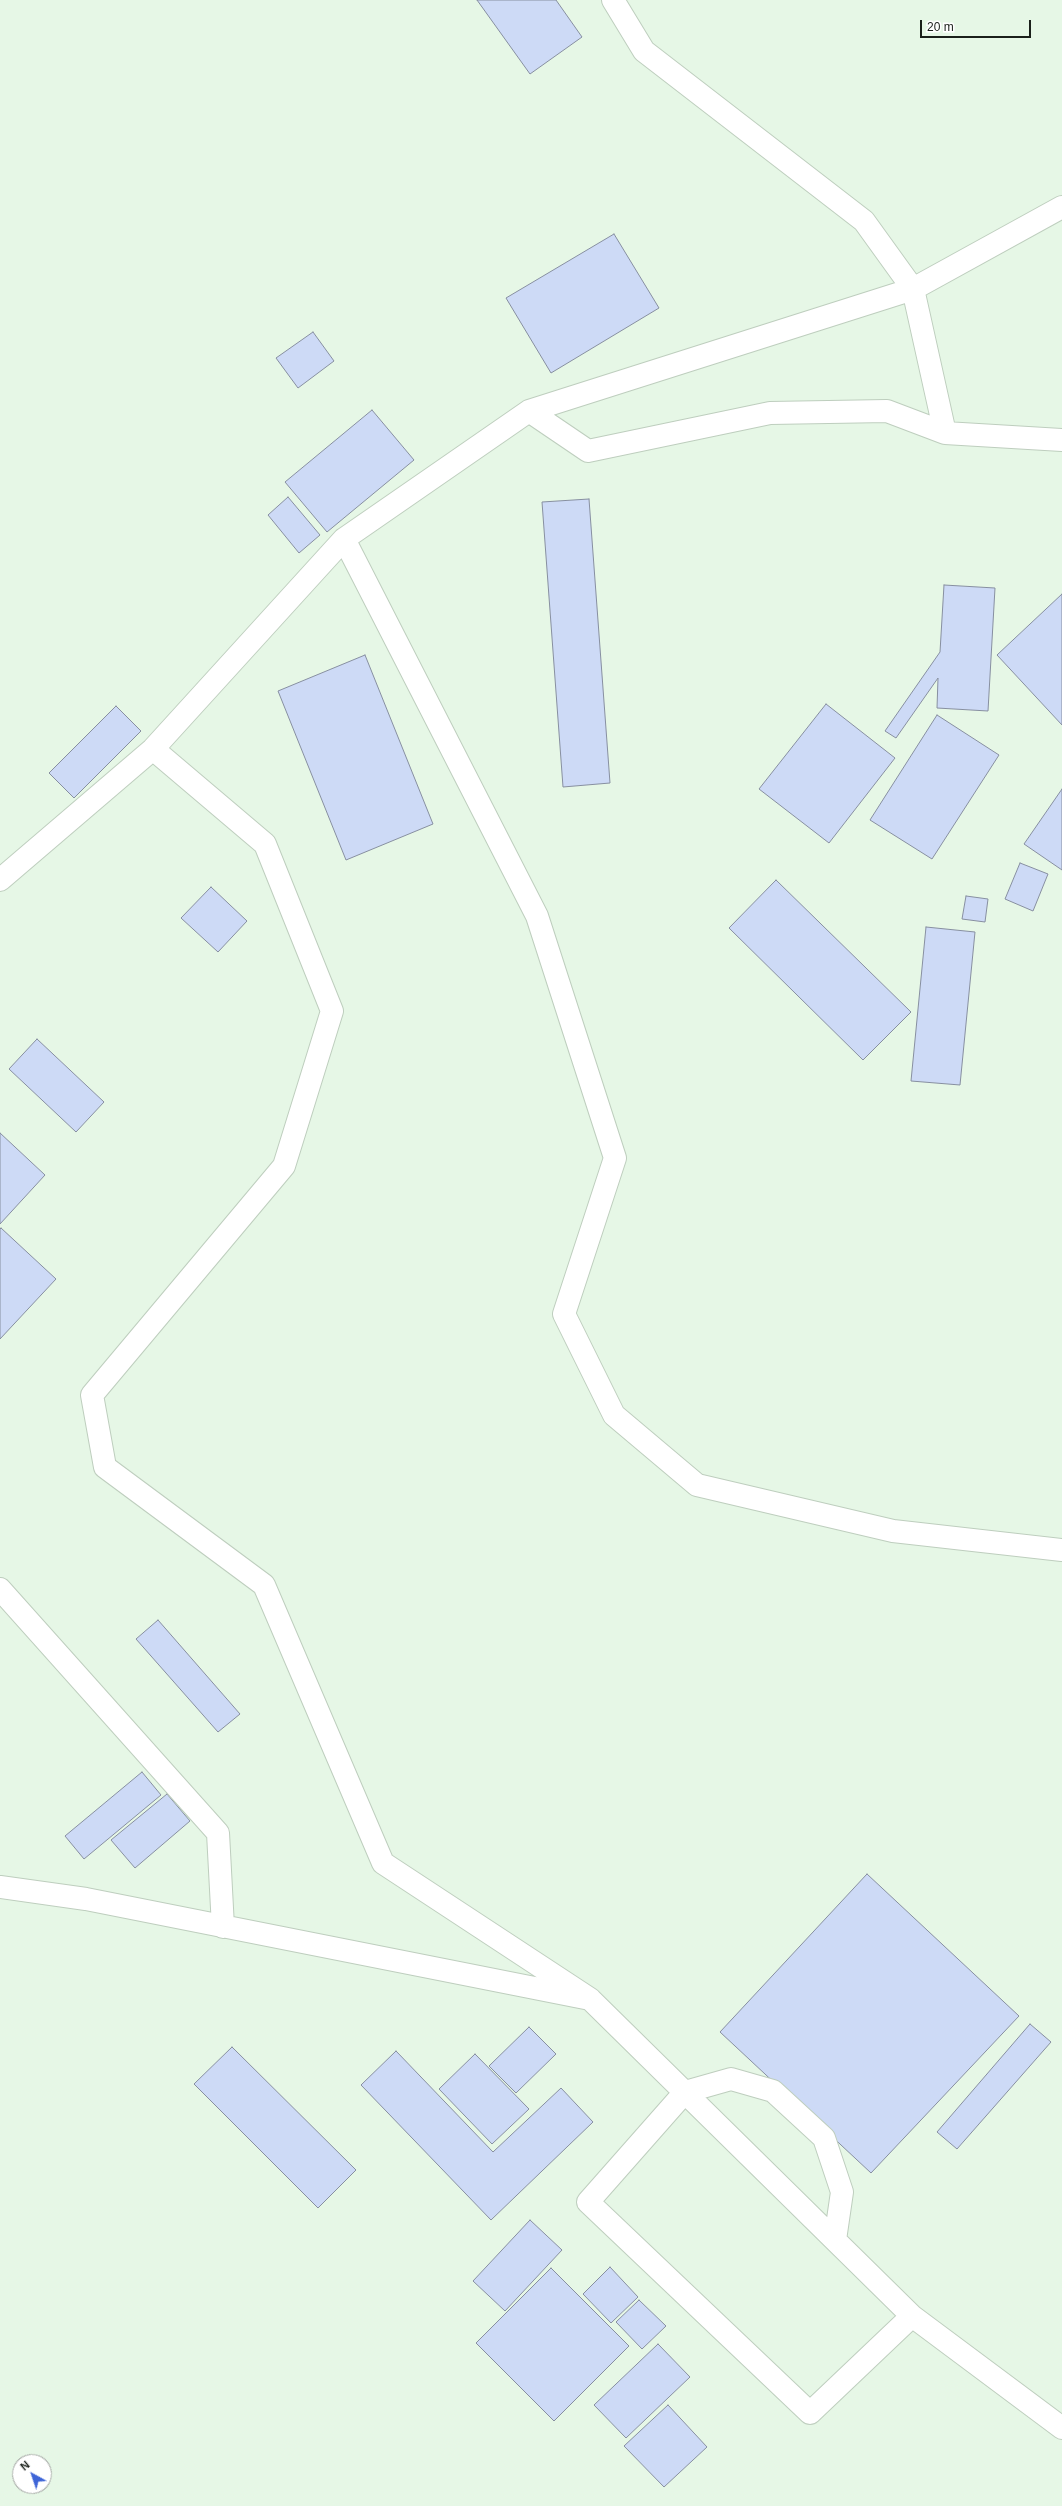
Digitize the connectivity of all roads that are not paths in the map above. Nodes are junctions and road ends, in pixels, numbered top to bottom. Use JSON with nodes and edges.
{"nodes":[{"id":1,"x":613,"y":0,"type":"edge"},
{"id":2,"x":1062,"y":207,"type":"edge"},
{"id":3,"x":913,"y":289,"type":"junction"},
{"id":4,"x":529,"y":411,"type":"junction"},
{"id":5,"x":945,"y":433,"type":"junction"},
{"id":6,"x":1062,"y":440,"type":"edge"},
{"id":7,"x":344,"y":539,"type":"junction"},
{"id":8,"x":154,"y":749,"type":"junction"},
{"id":9,"x":0,"y":880,"type":"edge"},
{"id":10,"x":1062,"y":1550,"type":"edge"},
{"id":11,"x":0,"y":1588,"type":"edge"},
{"id":12,"x":0,"y":1887,"type":"edge"},
{"id":13,"x":223,"y":1927,"type":"junction"},
{"id":14,"x":590,"y":1999,"type":"junction"},
{"id":15,"x":685,"y":2092,"type":"junction"},
{"id":16,"x":835,"y":2240,"type":"junction"},
{"id":17,"x":912,"y":2316,"type":"junction"},
{"id":18,"x":1062,"y":2428,"type":"edge"}],
"edges":[{"from":1,"to":3,"type":"street"},
{"from":2,"to":3,"type":"street"},
{"from":3,"to":4,"type":"street"},
{"from":3,"to":5,"type":"street"},
{"from":4,"to":5,"type":"street"},
{"from":4,"to":7,"type":"street"},
{"from":5,"to":6,"type":"street"},
{"from":7,"to":8,"type":"street"},
{"from":7,"to":10,"type":"street"},
{"from":8,"to":9,"type":"street"},
{"from":8,"to":14,"type":"street"},
{"from":11,"to":13,"type":"street"},
{"from":12,"to":13,"type":"street"},
{"from":13,"to":14,"type":"street"},
{"from":14,"to":15,"type":"street"},
{"from":15,"to":16,"type":"street"},
{"from":15,"to":16,"type":"street"},
{"from":15,"to":17,"type":"street"},
{"from":16,"to":17,"type":"street"},
{"from":17,"to":18,"type":"street"}]}
